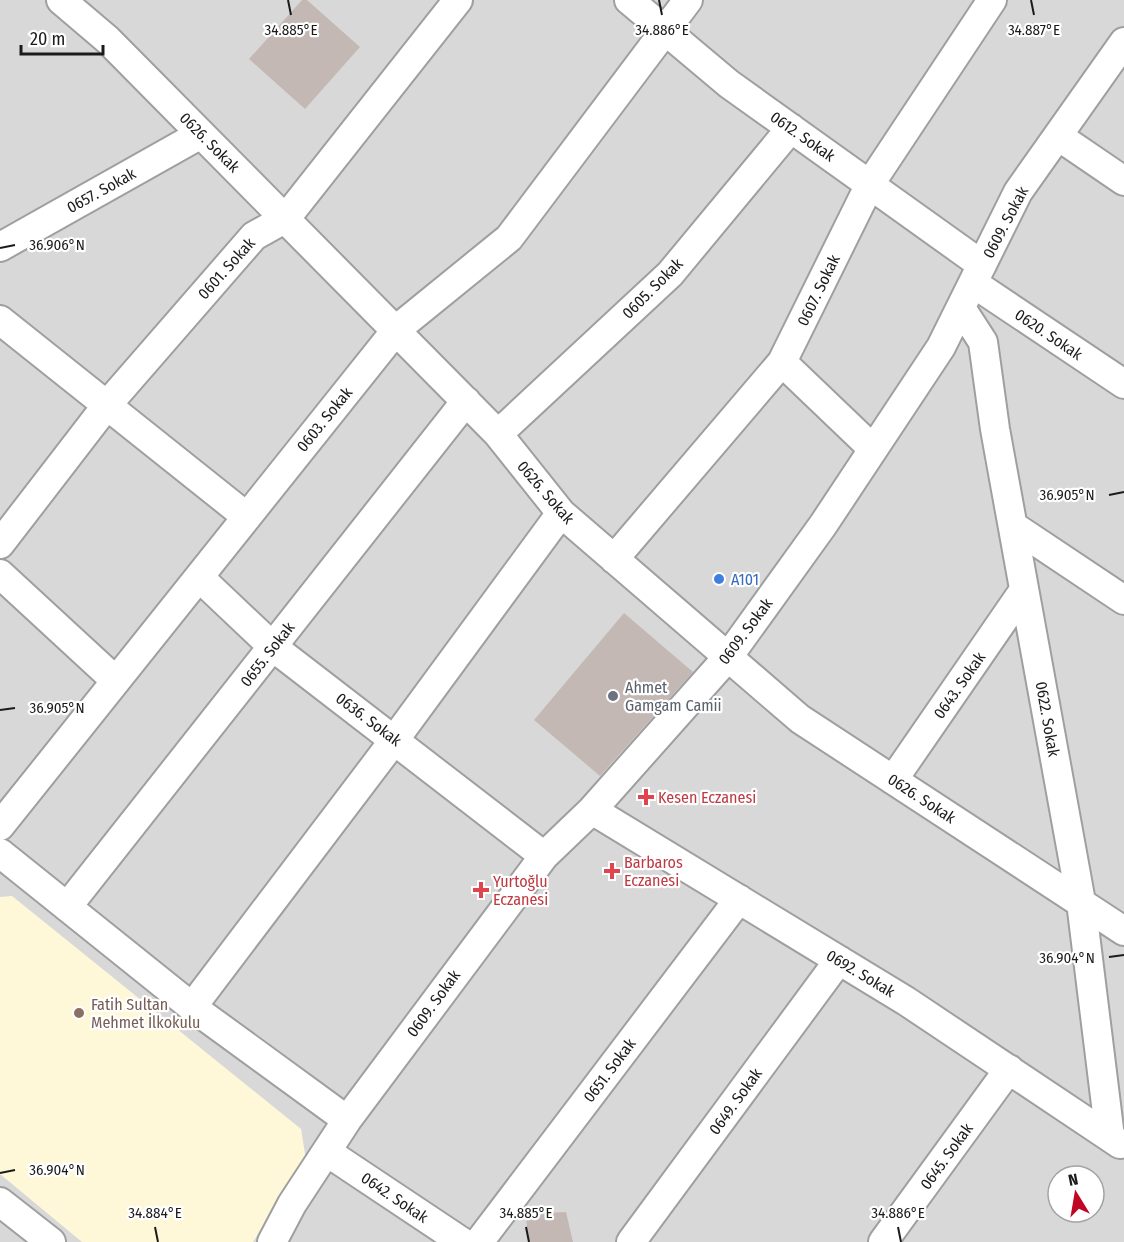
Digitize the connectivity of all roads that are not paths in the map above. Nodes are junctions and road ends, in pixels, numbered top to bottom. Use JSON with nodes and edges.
{"nodes":[{"id":1,"x":61,"y":0,"type":"edge"},
{"id":2,"x":458,"y":0,"type":"edge"},
{"id":3,"x":629,"y":0,"type":"edge"},
{"id":4,"x":688,"y":0,"type":"edge"},
{"id":5,"x":992,"y":0,"type":"edge"},
{"id":6,"x":666,"y":31,"type":"junction"},
{"id":7,"x":1124,"y":42,"type":"edge"},
{"id":8,"x":791,"y":128,"type":"junction"},
{"id":9,"x":201,"y":134,"type":"junction"},
{"id":10,"x":1058,"y":136,"type":"junction"},
{"id":11,"x":1124,"y":181,"type":"edge"},
{"id":12,"x":870,"y":184,"type":"junction"},
{"id":13,"x":286,"y":218,"type":"junction"},
{"id":14,"x":0,"y":247,"type":"edge"},
{"id":15,"x":972,"y":285,"type":"junction"},
{"id":16,"x":0,"y":320,"type":"edge"},
{"id":17,"x":397,"y":329,"type":"junction"},
{"id":18,"x":782,"y":362,"type":"junction"},
{"id":19,"x":1124,"y":384,"type":"edge"},
{"id":20,"x":466,"y":401,"type":"junction"},
{"id":21,"x":107,"y":405,"type":"junction"},
{"id":22,"x":498,"y":434,"type":"junction"},
{"id":23,"x":873,"y":449,"type":"junction"},
{"id":24,"x":561,"y":513,"type":"junction"},
{"id":25,"x":247,"y":517,"type":"junction"},
{"id":26,"x":1013,"y":526,"type":"junction"},
{"id":27,"x":0,"y":544,"type":"edge"},
{"id":28,"x":614,"y":559,"type":"junction"},
{"id":29,"x":0,"y":574,"type":"edge"},
{"id":30,"x":199,"y":577,"type":"junction"},
{"id":31,"x":1024,"y":590,"type":"junction"},
{"id":32,"x":1124,"y":600,"type":"edge"},
{"id":33,"x":273,"y":647,"type":"junction"},
{"id":34,"x":728,"y":657,"type":"junction"},
{"id":35,"x":116,"y":681,"type":"junction"},
{"id":36,"x":395,"y":739,"type":"junction"},
{"id":37,"x":893,"y":780,"type":"junction"},
{"id":38,"x":592,"y":810,"type":"junction"},
{"id":39,"x":0,"y":826,"type":"edge"},
{"id":40,"x":0,"y":853,"type":"edge"},
{"id":41,"x":544,"y":856,"type":"junction"},
{"id":42,"x":739,"y":899,"type":"junction"},
{"id":43,"x":1081,"y":902,"type":"junction"},
{"id":44,"x":67,"y":907,"type":"junction"},
{"id":45,"x":1124,"y":931,"type":"edge"},
{"id":46,"x":839,"y":960,"type":"junction"},
{"id":47,"x":192,"y":1007,"type":"junction"},
{"id":48,"x":1009,"y":1069,"type":"junction"},
{"id":49,"x":347,"y":1120,"type":"junction"},
{"id":50,"x":1117,"y":1142,"type":"edge"},
{"id":51,"x":327,"y":1152,"type":"junction"},
{"id":52,"x":4,"y":1214,"type":"edge"},
{"id":53,"x":51,"y":1242,"type":"edge"},
{"id":54,"x":272,"y":1242,"type":"edge"},
{"id":55,"x":462,"y":1242,"type":"edge"},
{"id":56,"x":479,"y":1242,"type":"edge"},
{"id":57,"x":632,"y":1242,"type":"edge"},
{"id":58,"x":884,"y":1242,"type":"edge"}],
"edges":[{"from":1,"to":9,"type":"street","name":"0626. Sokak"},
{"from":2,"to":13,"type":"street","name":"0601. Sokak"},
{"from":3,"to":6,"type":"street","name":"0612. Sokak"},
{"from":4,"to":6,"type":"street","name":"0603. Sokak"},
{"from":5,"to":12,"type":"street","name":"0607. Sokak"},
{"from":6,"to":8,"type":"street","name":"0612. Sokak"},
{"from":6,"to":17,"type":"street","name":"0603. Sokak"},
{"from":7,"to":10,"type":"street","name":"0609. Sokak"},
{"from":8,"to":12,"type":"street","name":"0612. Sokak"},
{"from":8,"to":22,"type":"street","name":"0605. Sokak"},
{"from":9,"to":13,"type":"street","name":"0626. Sokak"},
{"from":9,"to":14,"type":"street","name":"0657. Sokak"},
{"from":10,"to":11,"type":"street"},
{"from":10,"to":15,"type":"street","name":"0609. Sokak"},
{"from":12,"to":15,"type":"street","name":"0612. Sokak"},
{"from":12,"to":18,"type":"street","name":"0607. Sokak"},
{"from":13,"to":17,"type":"street","name":"0626. Sokak"},
{"from":13,"to":21,"type":"street","name":"0601. Sokak"},
{"from":15,"to":19,"type":"street","name":"0620. Sokak"},
{"from":15,"to":23,"type":"street","name":"0609. Sokak"},
{"from":15,"to":26,"type":"street","name":"0622. Sokak"},
{"from":16,"to":21,"type":"street"},
{"from":17,"to":20,"type":"street","name":"0626. Sokak"},
{"from":17,"to":25,"type":"street","name":"0603. Sokak"},
{"from":18,"to":23,"type":"street"},
{"from":18,"to":28,"type":"street","name":"0607. Sokak"},
{"from":20,"to":22,"type":"street","name":"0626. Sokak"},
{"from":20,"to":33,"type":"street","name":"0655. Sokak"},
{"from":21,"to":25,"type":"street"},
{"from":21,"to":27,"type":"street","name":"0601. Sokak"},
{"from":22,"to":24,"type":"street","name":"0626. Sokak"},
{"from":23,"to":34,"type":"street","name":"0609. Sokak"},
{"from":24,"to":28,"type":"street","name":"0626. Sokak"},
{"from":24,"to":36,"type":"street"},
{"from":25,"to":30,"type":"street","name":"0603. Sokak"},
{"from":26,"to":31,"type":"street","name":"0622. Sokak"},
{"from":26,"to":32,"type":"street"},
{"from":28,"to":34,"type":"street","name":"0626. Sokak"},
{"from":29,"to":35,"type":"street"},
{"from":30,"to":33,"type":"street","name":"0636. Sokak"},
{"from":30,"to":35,"type":"street","name":"0603. Sokak"},
{"from":31,"to":37,"type":"street","name":"0643. Sokak"},
{"from":31,"to":43,"type":"street","name":"0622. Sokak"},
{"from":33,"to":36,"type":"street","name":"0636. Sokak"},
{"from":33,"to":44,"type":"street","name":"0655. Sokak"},
{"from":34,"to":37,"type":"street","name":"0626. Sokak"},
{"from":34,"to":38,"type":"street","name":"0609. Sokak"},
{"from":35,"to":39,"type":"street","name":"0603. Sokak"},
{"from":36,"to":41,"type":"street","name":"0636. Sokak"},
{"from":36,"to":47,"type":"street"},
{"from":37,"to":43,"type":"street","name":"0626. Sokak"},
{"from":38,"to":41,"type":"street","name":"0609. Sokak"},
{"from":38,"to":42,"type":"street","name":"0692. Sokak"},
{"from":40,"to":44,"type":"street"},
{"from":41,"to":49,"type":"street","name":"0609. Sokak"},
{"from":42,"to":46,"type":"street","name":"0692. Sokak"},
{"from":42,"to":56,"type":"street","name":"0651. Sokak"},
{"from":43,"to":45,"type":"street","name":"0626. Sokak"},
{"from":43,"to":50,"type":"street","name":"0622. Sokak"},
{"from":44,"to":47,"type":"street"},
{"from":46,"to":48,"type":"street","name":"0692. Sokak"},
{"from":46,"to":57,"type":"street","name":"0649. Sokak"},
{"from":47,"to":49,"type":"street"},
{"from":48,"to":50,"type":"street","name":"0692. Sokak"},
{"from":48,"to":58,"type":"street","name":"0645. Sokak"},
{"from":49,"to":51,"type":"street","name":"0609. Sokak"},
{"from":51,"to":54,"type":"street","name":"0609. Sokak"},
{"from":51,"to":55,"type":"street","name":"0642. Sokak"},
{"from":52,"to":53,"type":"street"}]}
